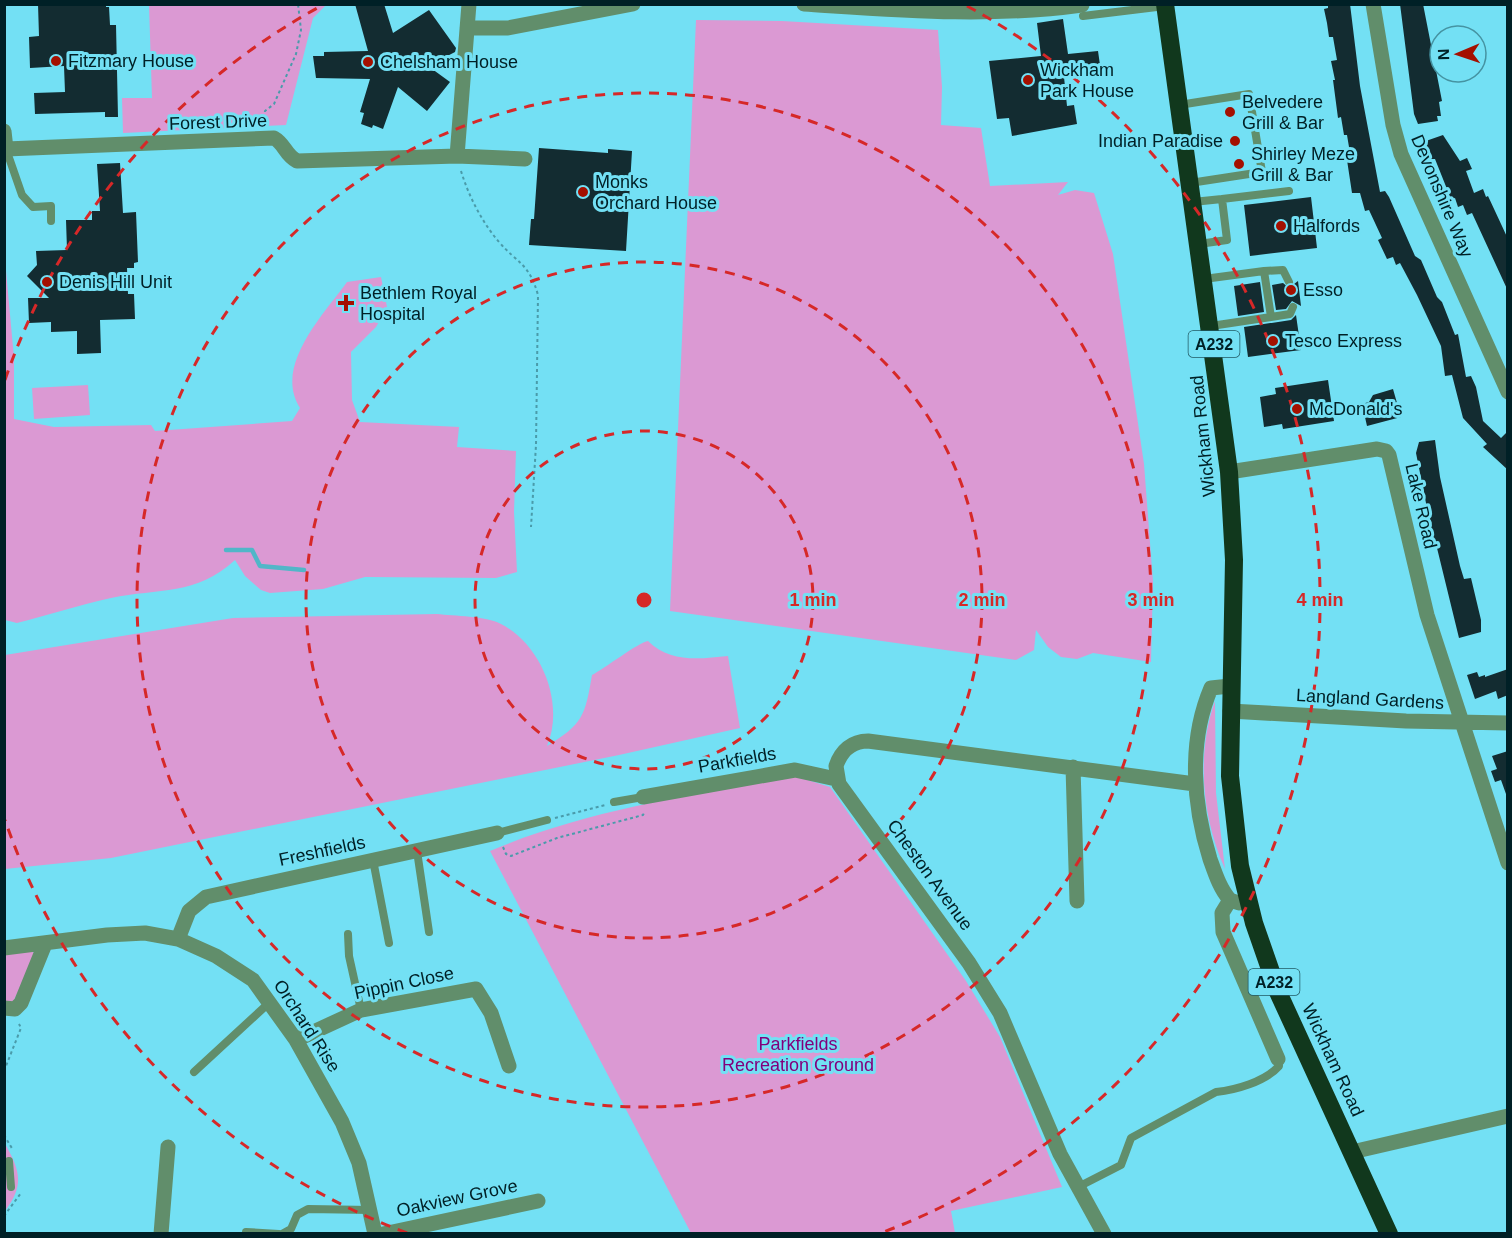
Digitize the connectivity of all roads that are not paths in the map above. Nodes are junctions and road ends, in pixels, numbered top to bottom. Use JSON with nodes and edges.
{"nodes":[{"id":1,"x":469,"y":4,"type":"edge"},
{"id":2,"x":633,"y":4,"type":"edge"},
{"id":3,"x":804,"y":4,"type":"edge"},
{"id":4,"x":1373,"y":4,"type":"edge"},
{"id":5,"x":1165,"y":5,"type":"edge"},
{"id":6,"x":1082,"y":10,"type":"edge"},
{"id":7,"x":467,"y":28,"type":"junction"},
{"id":8,"x":1179,"y":105,"type":"junction"},
{"id":9,"x":4,"y":131,"type":"edge"},
{"id":10,"x":6,"y":149,"type":"junction"},
{"id":11,"x":457,"y":156,"type":"junction"},
{"id":12,"x":525,"y":159,"type":"dead end"},
{"id":13,"x":1190,"y":183,"type":"junction"},
{"id":14,"x":1289,"y":191,"type":"dead end"},
{"id":15,"x":1222,"y":199,"type":"junction"},
{"id":16,"x":1193,"y":202,"type":"junction"},
{"id":17,"x":51,"y":221,"type":"dead end"},
{"id":18,"x":1199,"y":244,"type":"junction"},
{"id":19,"x":1264,"y":271,"type":"junction"},
{"id":20,"x":1204,"y":279,"type":"junction"},
{"id":21,"x":1289,"y":282,"type":"dead end"},
{"id":22,"x":1293,"y":307,"type":"dead end"},
{"id":23,"x":1271,"y":317,"type":"junction"},
{"id":24,"x":1211,"y":326,"type":"junction"},
{"id":25,"x":1508,"y":392,"type":"edge"},
{"id":26,"x":1230,"y":472,"type":"junction"},
{"id":27,"x":1230,"y":686,"type":"junction"},
{"id":28,"x":1230,"y":711,"type":"junction"},
{"id":29,"x":1464,"y":723,"type":"junction"},
{"id":30,"x":1508,"y":723,"type":"edge"},
{"id":31,"x":1073,"y":767,"type":"junction"},
{"id":32,"x":836,"y":779,"type":"junction"},
{"id":33,"x":1195,"y":784,"type":"junction"},
{"id":34,"x":644,"y":797,"type":"joint"},
{"id":35,"x":614,"y":802,"type":"road end"},
{"id":36,"x":547,"y":820,"type":"road end"},
{"id":37,"x":497,"y":833,"type":"joint"},
{"id":38,"x":417,"y":851,"type":"junction"},
{"id":39,"x":373,"y":860,"type":"junction"},
{"id":40,"x":1508,"y":863,"type":"edge"},
{"id":41,"x":1239,"y":900,"type":"junction"},
{"id":42,"x":1077,"y":901,"type":"dead end"},
{"id":43,"x":429,"y":932,"type":"dead end"},
{"id":44,"x":348,"y":934,"type":"dead end"},
{"id":45,"x":178,"y":939,"type":"junction"},
{"id":46,"x":389,"y":943,"type":"dead end"},
{"id":47,"x":45,"y":944,"type":"junction"},
{"id":48,"x":4,"y":948,"type":"edge"},
{"id":49,"x":270,"y":1002,"type":"junction"},
{"id":50,"x":10,"y":1009,"type":"edge"},
{"id":51,"x":361,"y":1010,"type":"junction"},
{"id":52,"x":296,"y":1040,"type":"junction"},
{"id":53,"x":1278,"y":1059,"type":"joint"},
{"id":54,"x":508,"y":1066,"type":"dead end"},
{"id":55,"x":194,"y":1072,"type":"dead end"},
{"id":56,"x":1508,"y":1116,"type":"edge"},
{"id":57,"x":168,"y":1147,"type":"dead end"},
{"id":58,"x":1352,"y":1152,"type":"junction"},
{"id":59,"x":9,"y":1161,"type":"dead end"},
{"id":60,"x":7,"y":1175,"type":"edge"},
{"id":61,"x":11,"y":1187,"type":"dead end"},
{"id":62,"x":1077,"y":1187,"type":"junction"},
{"id":63,"x":538,"y":1201,"type":"dead end"},
{"id":64,"x":371,"y":1210,"type":"junction"},
{"id":65,"x":246,"y":1232,"type":"dead end"},
{"id":66,"x":161,"y":1233,"type":"edge"},
{"id":67,"x":280,"y":1233,"type":"edge"},
{"id":68,"x":375,"y":1233,"type":"edge"},
{"id":69,"x":383,"y":1233,"type":"edge"},
{"id":70,"x":1104,"y":1233,"type":"edge"},
{"id":71,"x":1389,"y":1233,"type":"edge"}],
"edges":[{"from":1,"to":7,"type":"street"},
{"from":2,"to":7,"type":"street"},
{"from":3,"to":6,"type":"street"},
{"from":4,"to":25,"type":"street","name":"Devonshire Way"},
{"from":5,"to":6,"type":"lane"},
{"from":5,"to":8,"type":"highway","name":"Wickham Road","number":"A232"},
{"from":7,"to":11,"type":"street"},
{"from":8,"to":13,"type":"highway","name":"Wickham Road","number":"A232"},
{"from":8,"to":13,"type":"lane"},
{"from":9,"to":10,"type":"street"},
{"from":10,"to":11,"type":"street","name":"Forest Drive"},
{"from":10,"to":17,"type":"lane"},
{"from":11,"to":12,"type":"street"},
{"from":13,"to":16,"type":"highway","name":"Wickham Road","number":"A232"},
{"from":14,"to":15,"type":"lane"},
{"from":15,"to":16,"type":"lane"},
{"from":15,"to":18,"type":"lane"},
{"from":16,"to":18,"type":"highway","name":"Wickham Road","number":"A232"},
{"from":18,"to":20,"type":"highway","name":"Wickham Road","number":"A232"},
{"from":19,"to":20,"type":"lane"},
{"from":19,"to":21,"type":"lane"},
{"from":19,"to":23,"type":"lane"},
{"from":20,"to":24,"type":"highway","name":"Wickham Road","number":"A232"},
{"from":22,"to":23,"type":"lane"},
{"from":23,"to":24,"type":"lane"},
{"from":24,"to":26,"type":"highway","name":"Wickham Road","number":"A232"},
{"from":26,"to":27,"type":"highway","name":"Wickham Road","number":"A232"},
{"from":26,"to":29,"type":"street","name":"Lake Road"},
{"from":27,"to":28,"type":"highway","name":"Wickham Road","number":"A232"},
{"from":27,"to":33,"type":"street","name":"Wickham Road"},
{"from":28,"to":29,"type":"street","name":"Langland Gardens"},
{"from":28,"to":41,"type":"highway","name":"Wickham Road","number":"A232"},
{"from":29,"to":30,"type":"street","name":"Langland Gardens"},
{"from":29,"to":40,"type":"street"},
{"from":31,"to":32,"type":"street"},
{"from":31,"to":33,"type":"street"},
{"from":31,"to":42,"type":"street"},
{"from":32,"to":34,"type":"street","name":"Parkfields"},
{"from":32,"to":62,"type":"street","name":"Cheston Avenue"},
{"from":33,"to":41,"type":"street","name":"Wickham Road"},
{"from":34,"to":35,"type":"lane"},
{"from":36,"to":37,"type":"lane"},
{"from":37,"to":38,"type":"street","name":"Freshfields"},
{"from":38,"to":39,"type":"street","name":"Freshfields"},
{"from":38,"to":43,"type":"lane"},
{"from":39,"to":45,"type":"street","name":"Freshfields"},
{"from":39,"to":46,"type":"lane"},
{"from":41,"to":53,"type":"street","name":"Wickham Road"},
{"from":41,"to":58,"type":"highway","name":"Wickham Road","number":"A232"},
{"from":44,"to":51,"type":"lane"},
{"from":45,"to":47,"type":"street","name":"Orchard Rise"},
{"from":45,"to":49,"type":"street","name":"Orchard Rise"},
{"from":47,"to":48,"type":"street","name":"Orchard Rise"},
{"from":47,"to":50,"type":"street"},
{"from":49,"to":52,"type":"street","name":"Orchard Rise"},
{"from":49,"to":55,"type":"lane"},
{"from":51,"to":52,"type":"street","name":"Pippin Close"},
{"from":51,"to":54,"type":"street","name":"Pippin Close"},
{"from":52,"to":64,"type":"street","name":"Orchard Rise"},
{"from":53,"to":62,"type":"lane"},
{"from":56,"to":58,"type":"street"},
{"from":57,"to":66,"type":"street"},
{"from":58,"to":71,"type":"highway","name":"Wickham Road","number":"A232"},
{"from":59,"to":60,"type":"lane"},
{"from":60,"to":61,"type":"lane"},
{"from":62,"to":70,"type":"street","name":"Cheston Avenue"},
{"from":63,"to":69,"type":"street","name":"Oakview Grove"},
{"from":64,"to":67,"type":"lane"},
{"from":64,"to":68,"type":"street","name":"Orchard Rise"},
{"from":65,"to":67,"type":"lane"}]}
